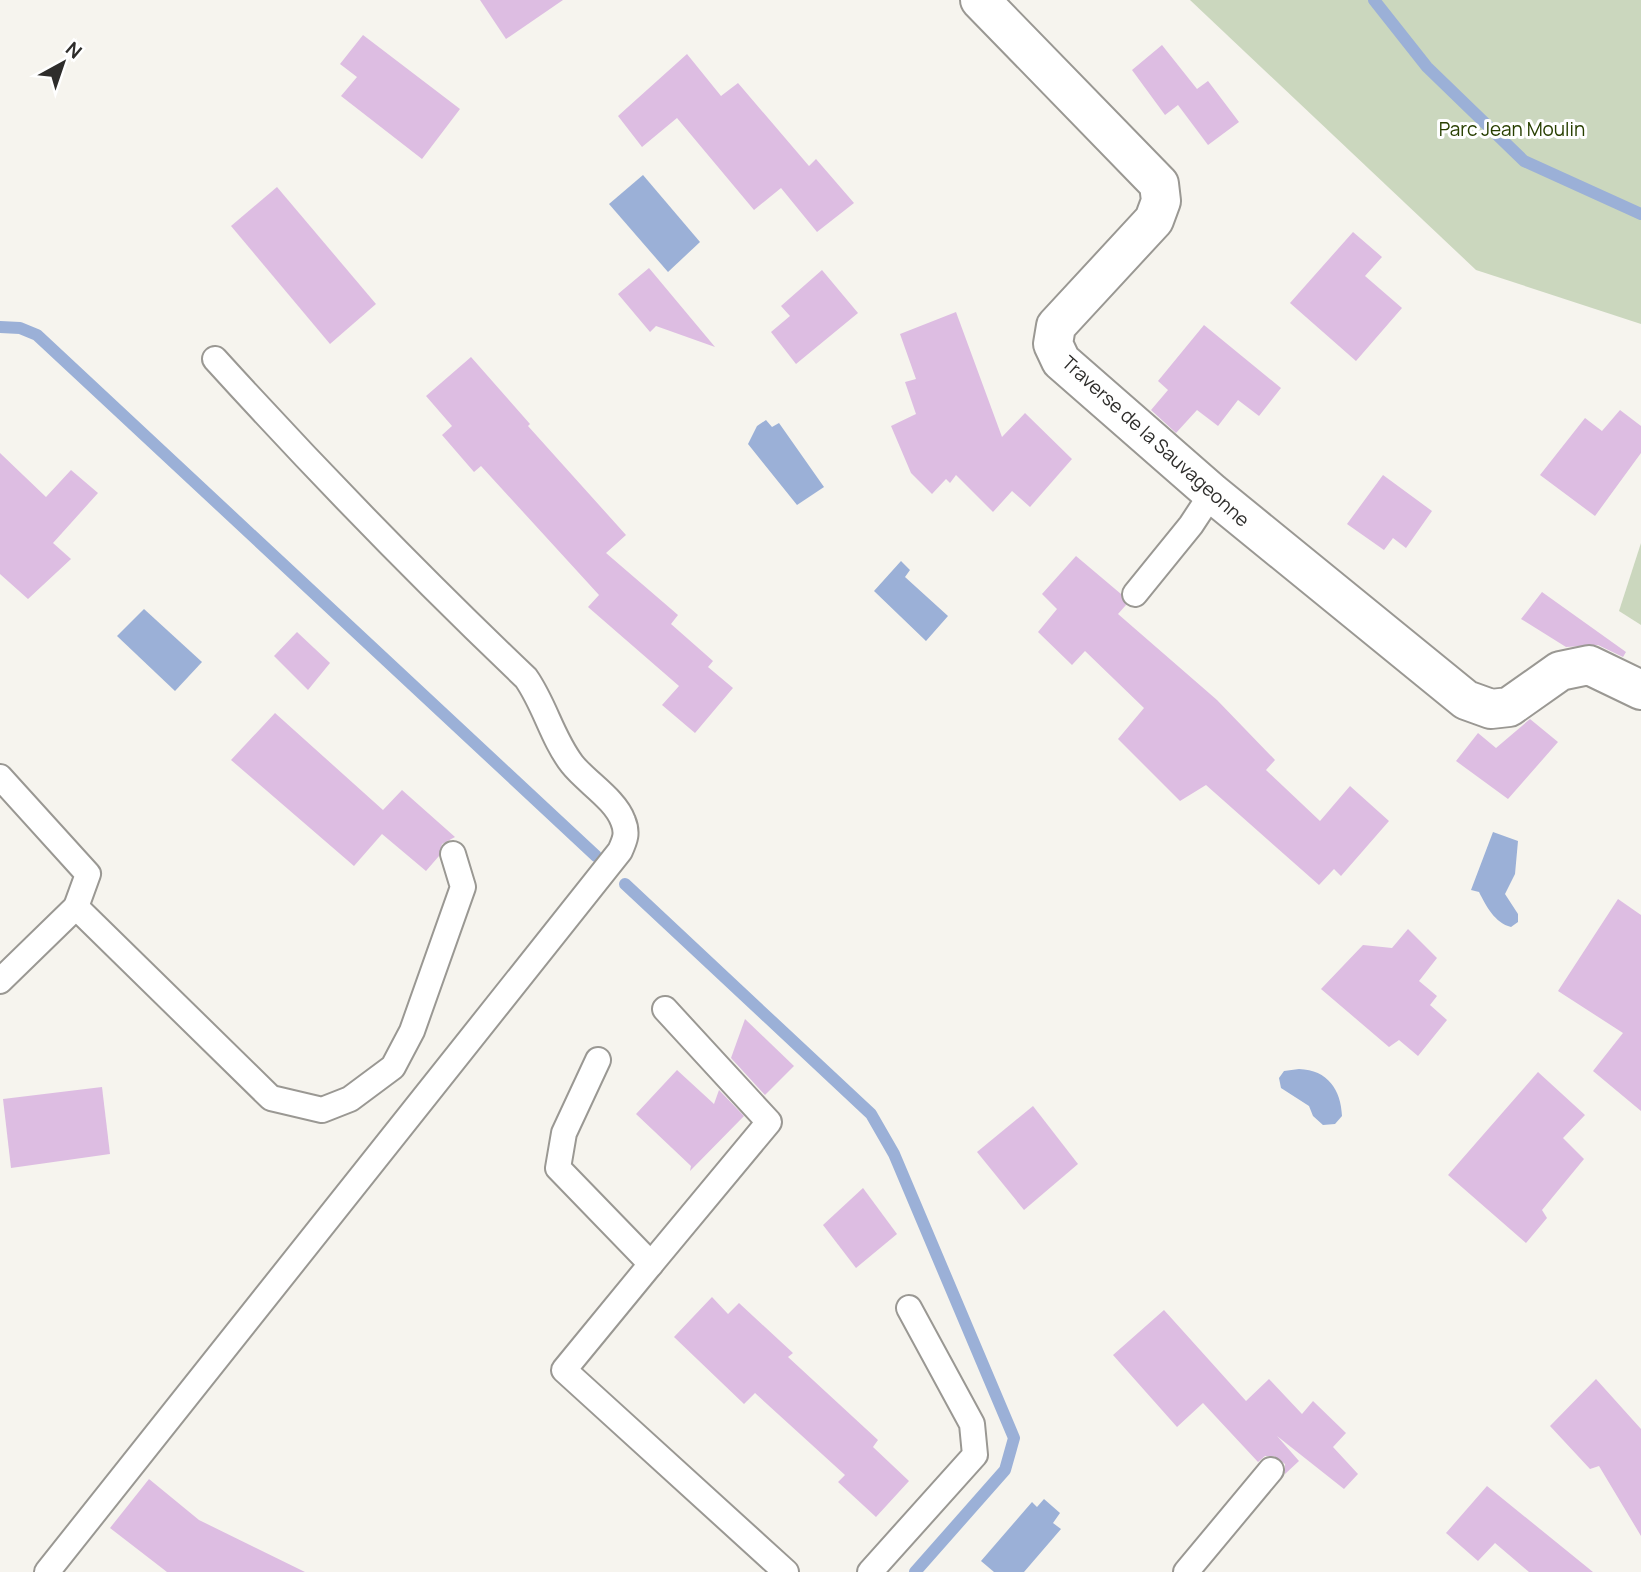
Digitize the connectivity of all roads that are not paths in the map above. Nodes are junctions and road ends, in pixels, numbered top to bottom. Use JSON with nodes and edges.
{"nodes":[{"id":1,"x":980,"y":0,"type":"edge"},
{"id":2,"x":215,"y":359,"type":"dead end"},
{"id":3,"x":1212,"y":493,"type":"junction"},
{"id":4,"x":1136,"y":594,"type":"dead end"},
{"id":5,"x":1641,"y":690,"type":"edge"},
{"id":6,"x":0,"y":777,"type":"edge"},
{"id":7,"x":453,"y":854,"type":"dead end"},
{"id":8,"x":76,"y":907,"type":"junction"},
{"id":9,"x":0,"y":981,"type":"edge"},
{"id":10,"x":665,"y":1009,"type":"dead end"},
{"id":11,"x":598,"y":1060,"type":"dead end"},
{"id":12,"x":651,"y":1264,"type":"junction"},
{"id":13,"x":909,"y":1308,"type":"dead end"},
{"id":14,"x":1271,"y":1470,"type":"dead end"},
{"id":15,"x":47,"y":1572,"type":"edge"},
{"id":16,"x":786,"y":1572,"type":"edge"},
{"id":17,"x":870,"y":1572,"type":"edge"},
{"id":18,"x":1186,"y":1572,"type":"edge"}],
"edges":[{"from":1,"to":3,"type":"street","name":"Traverse de la Sauvageonne"},
{"from":2,"to":15,"type":"lane"},
{"from":3,"to":4,"type":"lane"},
{"from":3,"to":5,"type":"street","name":"Traverse de la Sauvageonne"},
{"from":6,"to":8,"type":"lane"},
{"from":7,"to":8,"type":"lane"},
{"from":8,"to":9,"type":"lane"},
{"from":10,"to":12,"type":"lane"},
{"from":11,"to":12,"type":"lane"},
{"from":12,"to":16,"type":"lane"},
{"from":13,"to":17,"type":"lane"},
{"from":14,"to":18,"type":"lane"}]}
